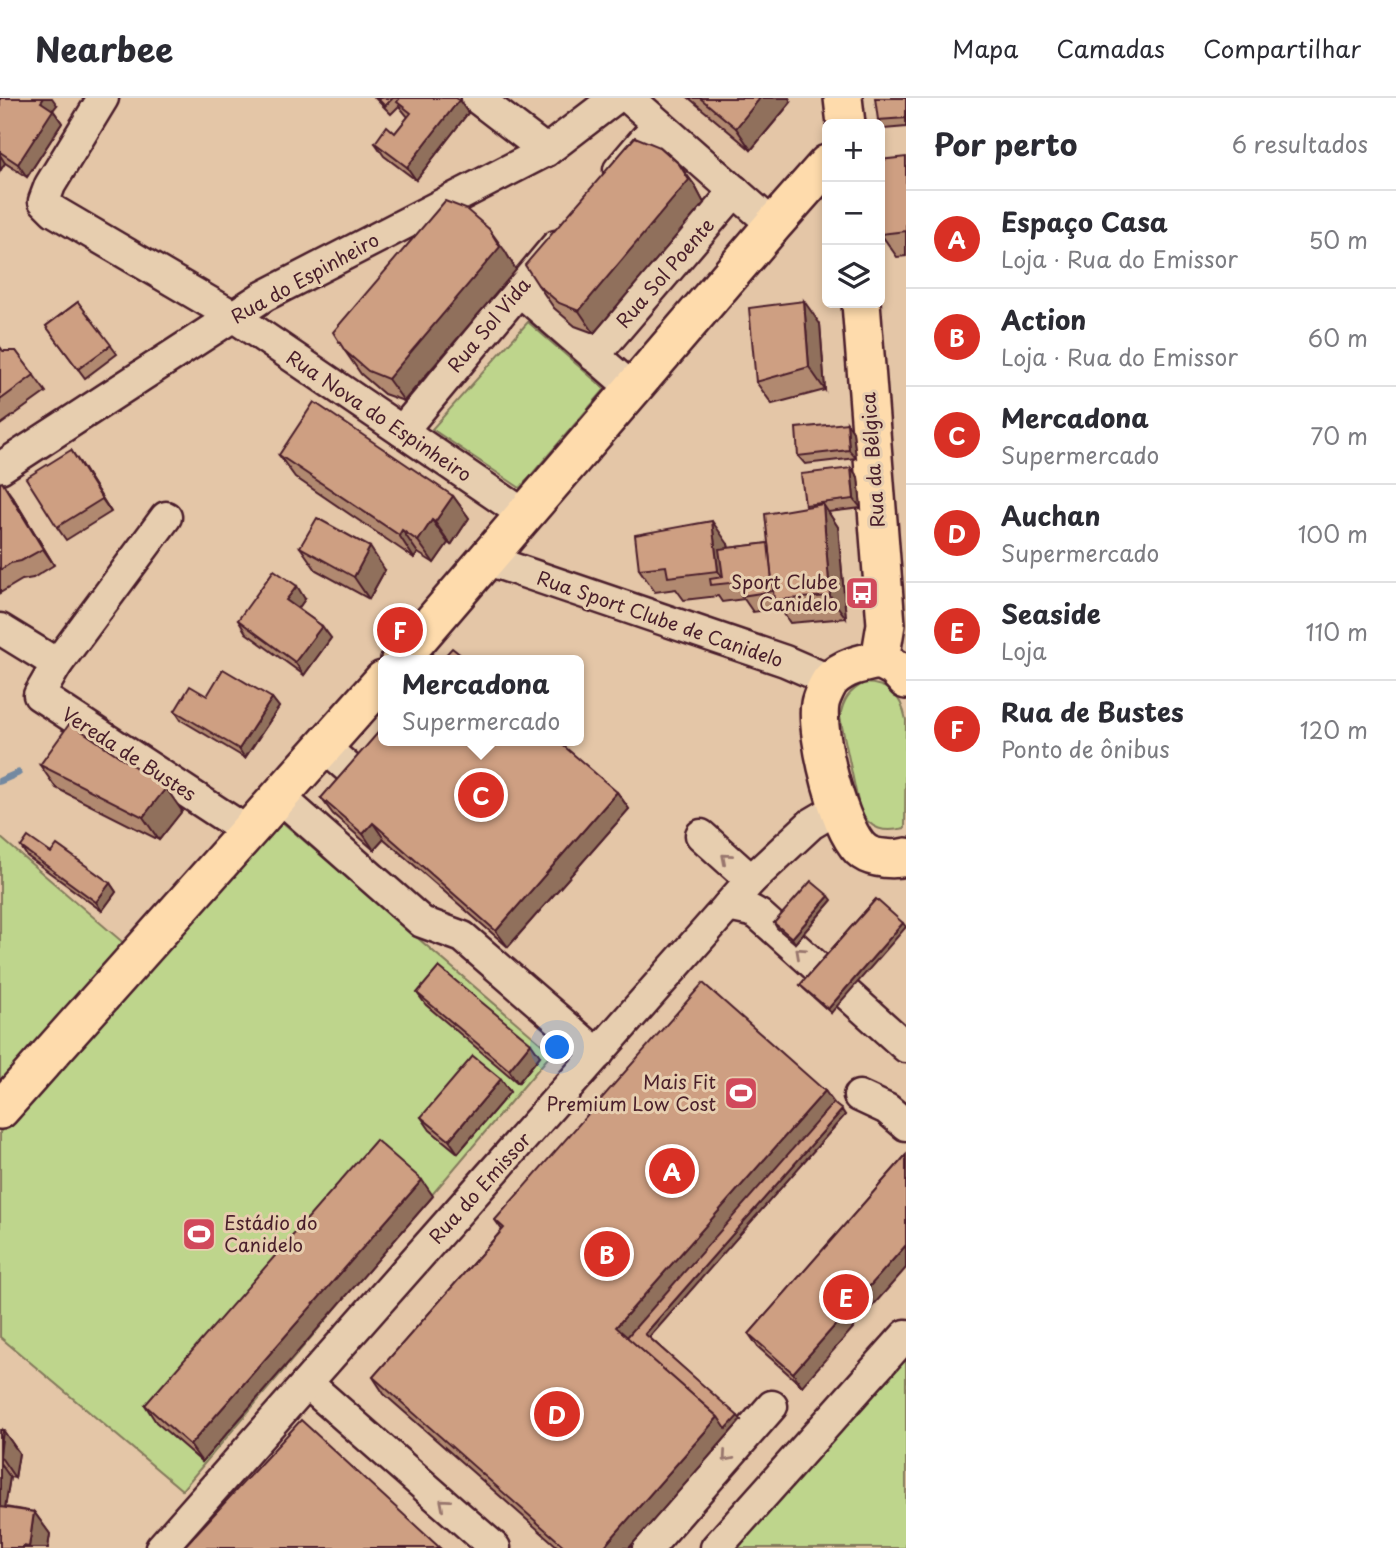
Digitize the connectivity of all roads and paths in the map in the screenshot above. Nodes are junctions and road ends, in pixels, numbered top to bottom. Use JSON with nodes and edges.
{"nodes":[{"id":1,"x":103,"y":98,"type":"edge"},
{"id":2,"x":477,"y":98,"type":"edge"},
{"id":3,"x":615,"y":98,"type":"edge"},
{"id":4,"x":629,"y":98,"type":"edge"},
{"id":5,"x":843,"y":98,"type":"edge"},
{"id":6,"x":845,"y":119,"type":"edge"},
{"id":7,"x":658,"y":124,"type":"junction"},
{"id":8,"x":546,"y":151,"type":"junction"},
{"id":9,"x":822,"y":170,"type":"edge"},
{"id":10,"x":606,"y":186,"type":"edge"},
{"id":11,"x":735,"y":191,"type":"junction"},
{"id":12,"x":773,"y":225,"type":"junction"},
{"id":13,"x":571,"y":228,"type":"edge"},
{"id":14,"x":519,"y":290,"type":"junction"},
{"id":15,"x":861,"y":308,"type":"edge"},
{"id":16,"x":233,"y":316,"type":"junction"},
{"id":17,"x":594,"y":356,"type":"junction"},
{"id":18,"x":633,"y":389,"type":"junction"},
{"id":19,"x":402,"y":431,"type":"junction"},
{"id":20,"x":0,"y":468,"type":"edge"},
{"id":21,"x":525,"y":515,"type":"junction"},
{"id":22,"x":166,"y":517,"type":"dead end"},
{"id":23,"x":488,"y":560,"type":"junction"},
{"id":24,"x":0,"y":629,"type":"edge"},
{"id":25,"x":404,"y":655,"type":"edge"},
{"id":26,"x":57,"y":664,"type":"junction"},
{"id":27,"x":893,"y":670,"type":"edge"},
{"id":28,"x":831,"y":681,"type":"junction"},
{"id":29,"x":378,"y":686,"type":"edge"},
{"id":30,"x":324,"y":747,"type":"junction"},
{"id":31,"x":362,"y":780,"type":"edge"},
{"id":32,"x":285,"y":791,"type":"junction"},
{"id":33,"x":838,"y":808,"type":"junction"},
{"id":34,"x":248,"y":832,"type":"junction"},
{"id":35,"x":701,"y":835,"type":"dead end"},
{"id":36,"x":906,"y":857,"type":"edge"},
{"id":37,"x":751,"y":880,"type":"junction"},
{"id":38,"x":728,"y":906,"type":"junction"},
{"id":39,"x":526,"y":974,"type":"dead end"},
{"id":40,"x":906,"y":1047,"type":"edge"},
{"id":41,"x":603,"y":1049,"type":"junction"},
{"id":42,"x":859,"y":1096,"type":"dead end"},
{"id":43,"x":0,"y":1110,"type":"edge"},
{"id":44,"x":906,"y":1125,"type":"edge"},
{"id":45,"x":906,"y":1335,"type":"edge"},
{"id":46,"x":307,"y":1384,"type":"junction"},
{"id":47,"x":772,"y":1406,"type":"dead end"},
{"id":48,"x":161,"y":1548,"type":"edge"},
{"id":49,"x":495,"y":1548,"type":"edge"},
{"id":50,"x":648,"y":1548,"type":"edge"},
{"id":51,"x":716,"y":1548,"type":"edge"}],
"edges":[{"from":1,"to":16,"type":"street","name":"Rua Nova do Espinheiro"},
{"from":2,"to":8,"type":"street"},
{"from":3,"to":8,"type":"street","name":"Rua do Espinheiro"},
{"from":4,"to":7,"type":"street"},
{"from":5,"to":6,"type":"main road"},
{"from":7,"to":10,"type":"street"},
{"from":7,"to":11,"type":"street"},
{"from":8,"to":16,"type":"street","name":"Rua do Espinheiro"},
{"from":9,"to":12,"type":"main road"},
{"from":11,"to":12,"type":"street"},
{"from":11,"to":17,"type":"street","name":"Rua Sol Poente"},
{"from":12,"to":18,"type":"main road"},
{"from":13,"to":14,"type":"street","name":"Rua Sol Vida"},
{"from":14,"to":17,"type":"street"},
{"from":14,"to":19,"type":"street","name":"Rua Sol Vida"},
{"from":15,"to":27,"type":"main road","name":"Rua da Bélgica"},
{"from":16,"to":19,"type":"street","name":"Rua Nova do Espinheiro"},
{"from":16,"to":20,"type":"street","name":"Rua do Espinheiro"},
{"from":17,"to":18,"type":"street"},
{"from":18,"to":21,"type":"main road"},
{"from":19,"to":21,"type":"street","name":"Rua Nova do Espinheiro"},
{"from":21,"to":23,"type":"main road"},
{"from":22,"to":26,"type":"street"},
{"from":23,"to":25,"type":"main road"},
{"from":23,"to":28,"type":"street","name":"Rua Sport Clube de Canidelo"},
{"from":24,"to":26,"type":"street"},
{"from":26,"to":34,"type":"street","name":"Vereda de Bustes"},
{"from":27,"to":28,"type":"main road","name":"Rua da Bélgica"},
{"from":28,"to":33,"type":"main road"},
{"from":29,"to":30,"type":"main road"},
{"from":30,"to":31,"type":"street"},
{"from":30,"to":32,"type":"main road"},
{"from":32,"to":34,"type":"main road"},
{"from":32,"to":39,"type":"street"},
{"from":32,"to":41,"type":"street"},
{"from":33,"to":36,"type":"main road"},
{"from":33,"to":37,"type":"street","name":"Rua do Emissor"},
{"from":34,"to":43,"type":"main road"},
{"from":37,"to":35,"type":"street","one_way":true},
{"from":37,"to":38,"type":"street","name":"Rua do Emissor"},
{"from":40,"to":38,"type":"street","one_way":true},
{"from":38,"to":41,"type":"street","name":"Rua do Emissor"},
{"from":41,"to":46,"type":"street","name":"Rua do Emissor"},
{"from":42,"to":44,"type":"street"},
{"from":45,"to":51,"type":"street"},
{"from":46,"to":48,"type":"street","name":"Rua do Emissor"},
{"from":49,"to":46,"type":"street","one_way":true},
{"from":47,"to":50,"type":"street","one_way":true}]}
